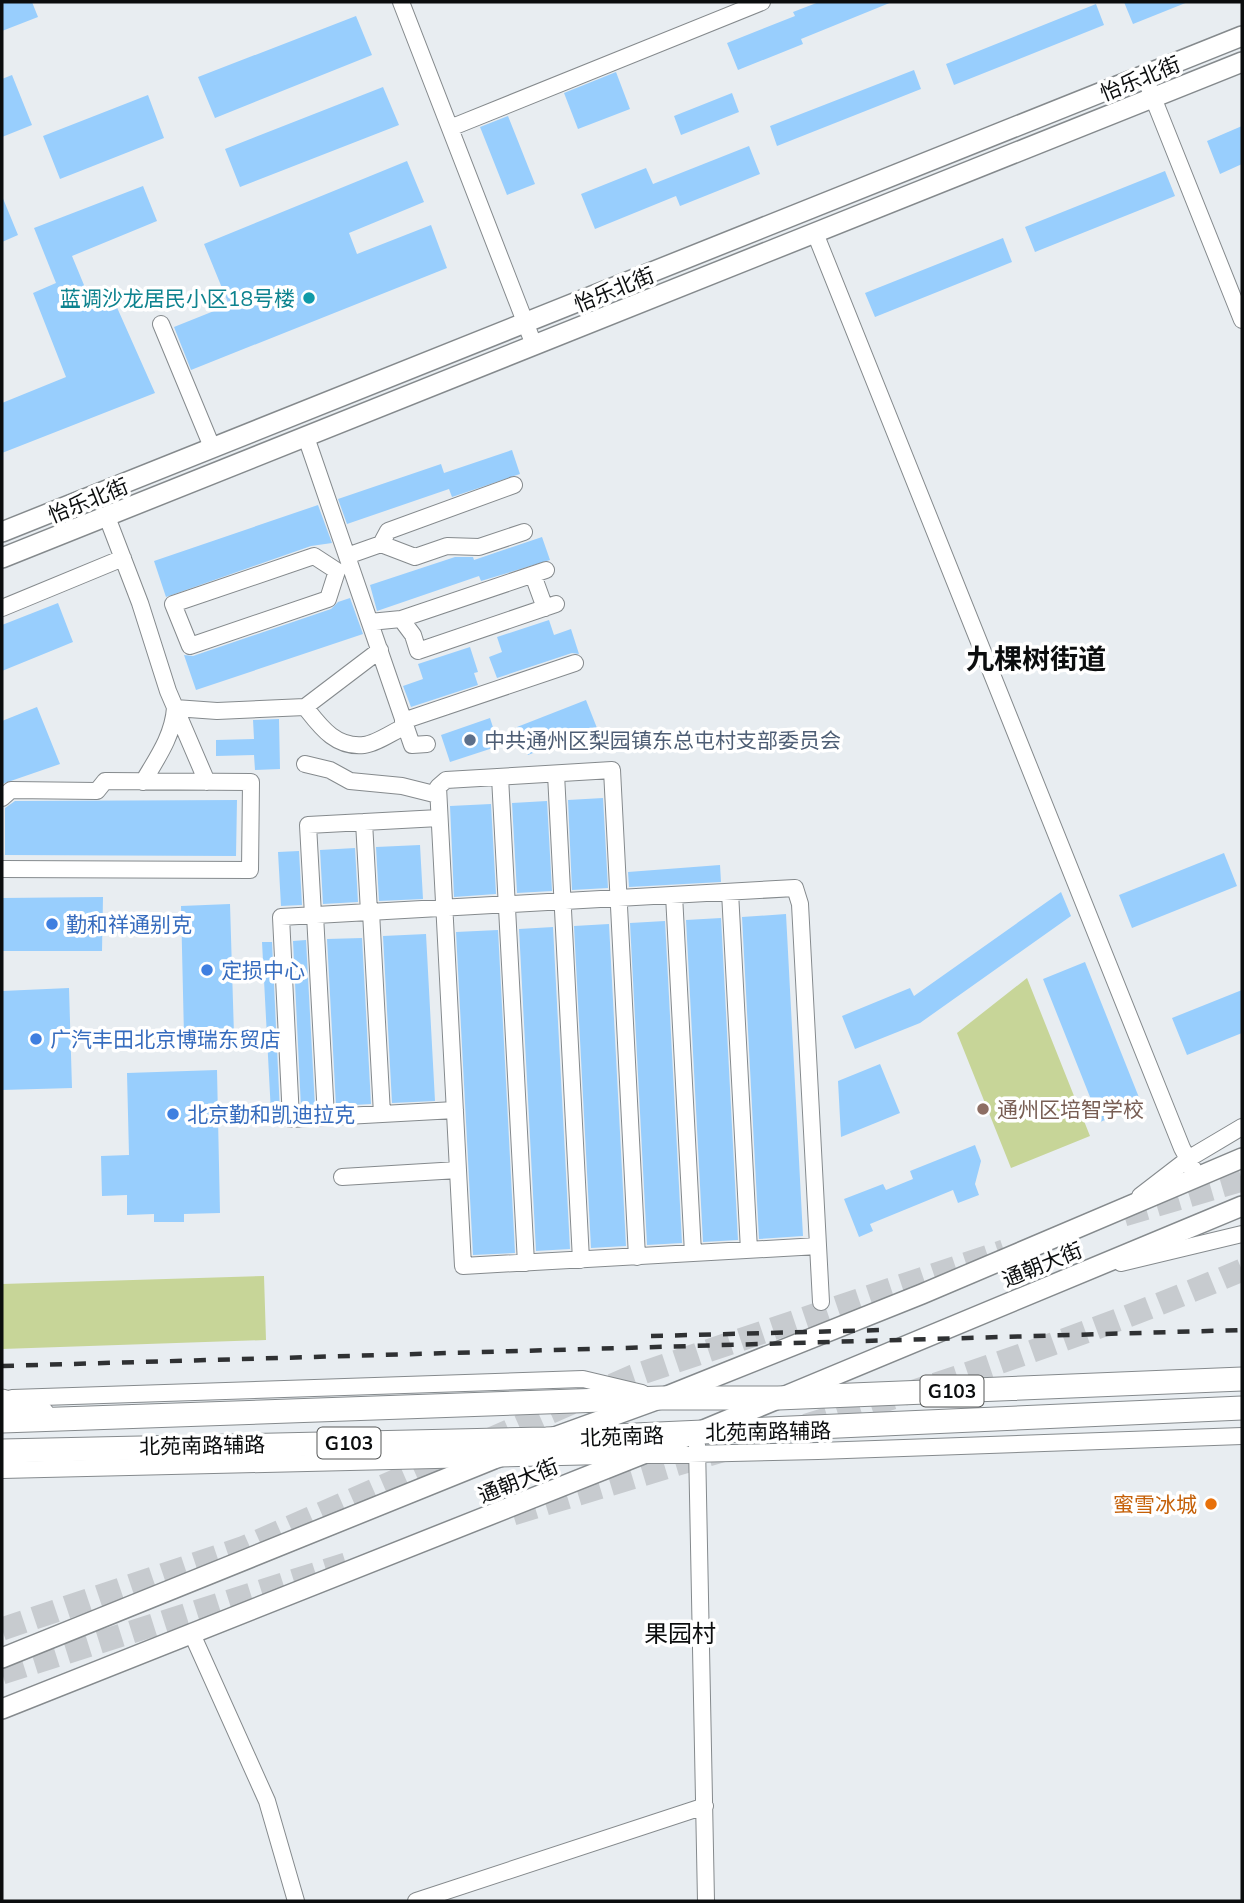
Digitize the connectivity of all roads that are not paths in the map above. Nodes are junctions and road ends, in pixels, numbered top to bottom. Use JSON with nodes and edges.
{"nodes":[{"id":1,"x":401,"y":2,"type":"edge"},
{"id":2,"x":762,"y":2,"type":"edge"},
{"id":3,"x":1242,"y":36,"type":"edge"},
{"id":4,"x":1242,"y":62,"type":"edge"},
{"id":5,"x":1144,"y":75,"type":"junction"},
{"id":6,"x":1153,"y":97,"type":"junction"},
{"id":7,"x":450,"y":128,"type":"junction"},
{"id":8,"x":815,"y":233,"type":"junction"},
{"id":9,"x":1242,"y":320,"type":"edge"},
{"id":10,"x":525,"y":321,"type":"junction"},
{"id":11,"x":161,"y":324,"type":"dead end"},
{"id":12,"x":534,"y":345,"type":"junction"},
{"id":13,"x":306,"y":437,"type":"junction"},
{"id":14,"x":212,"y":447,"type":"junction"},
{"id":15,"x":514,"y":485,"type":"dead end"},
{"id":16,"x":107,"y":517,"type":"junction"},
{"id":17,"x":2,"y":532,"type":"edge"},
{"id":18,"x":524,"y":532,"type":"dead end"},
{"id":19,"x":381,"y":544,"type":"junction"},
{"id":20,"x":2,"y":558,"type":"edge"},
{"id":21,"x":123,"y":558,"type":"junction"},
{"id":22,"x":345,"y":564,"type":"junction"},
{"id":23,"x":2,"y":608,"type":"edge"},
{"id":24,"x":401,"y":620,"type":"junction"},
{"id":25,"x":370,"y":622,"type":"junction"},
{"id":26,"x":380,"y":650,"type":"junction"},
{"id":27,"x":575,"y":663,"type":"dead end"},
{"id":28,"x":305,"y":707,"type":"junction"},
{"id":29,"x":175,"y":708,"type":"junction"},
{"id":30,"x":405,"y":723,"type":"junction"},
{"id":31,"x":427,"y":744,"type":"dead end"},
{"id":32,"x":305,"y":764,"type":"dead end"},
{"id":33,"x":556,"y":774,"type":"junction"},
{"id":34,"x":500,"y":777,"type":"junction"},
{"id":35,"x":143,"y":782,"type":"junction"},
{"id":36,"x":207,"y":782,"type":"junction"},
{"id":37,"x":438,"y":795,"type":"junction"},
{"id":38,"x":2,"y":798,"type":"edge"},
{"id":39,"x":439,"y":818,"type":"junction"},
{"id":40,"x":364,"y":822,"type":"junction"},
{"id":41,"x":2,"y":869,"type":"edge"},
{"id":42,"x":730,"y":892,"type":"junction"},
{"id":43,"x":674,"y":895,"type":"junction"},
{"id":44,"x":618,"y":898,"type":"junction"},
{"id":45,"x":563,"y":901,"type":"junction"},
{"id":46,"x":507,"y":904,"type":"junction"},
{"id":47,"x":444,"y":908,"type":"junction"},
{"id":48,"x":370,"y":912,"type":"junction"},
{"id":49,"x":314,"y":915,"type":"junction"},
{"id":50,"x":455,"y":1110,"type":"junction"},
{"id":51,"x":382,"y":1114,"type":"junction"},
{"id":52,"x":326,"y":1117,"type":"junction"},
{"id":53,"x":1242,"y":1127,"type":"edge"},
{"id":54,"x":1242,"y":1158,"type":"edge"},
{"id":55,"x":1193,"y":1167,"type":"junction"},
{"id":56,"x":458,"y":1170,"type":"junction"},
{"id":57,"x":342,"y":1177,"type":"dead end"},
{"id":58,"x":1242,"y":1206,"type":"edge"},
{"id":59,"x":1242,"y":1234,"type":"edge"},
{"id":60,"x":818,"y":1246,"type":"junction"},
{"id":61,"x":749,"y":1250,"type":"junction"},
{"id":62,"x":693,"y":1254,"type":"junction"},
{"id":63,"x":637,"y":1256,"type":"junction"},
{"id":64,"x":582,"y":1259,"type":"junction"},
{"id":65,"x":526,"y":1263,"type":"junction"},
{"id":66,"x":1081,"y":1273,"type":"junction"},
{"id":67,"x":821,"y":1302,"type":"dead end"},
{"id":68,"x":1242,"y":1379,"type":"edge"},
{"id":69,"x":662,"y":1398,"type":"junction"},
{"id":70,"x":778,"y":1398,"type":"junction"},
{"id":71,"x":2,"y":1400,"type":"edge"},
{"id":72,"x":1242,"y":1408,"type":"edge"},
{"id":73,"x":65,"y":1419,"type":"junction"},
{"id":74,"x":2,"y":1421,"type":"edge"},
{"id":75,"x":1242,"y":1436,"type":"edge"},
{"id":76,"x":546,"y":1438,"type":"junction"},
{"id":77,"x":696,"y":1443,"type":"junction"},
{"id":78,"x":2,"y":1451,"type":"edge"},
{"id":79,"x":640,"y":1455,"type":"junction"},
{"id":80,"x":494,"y":1459,"type":"junction"},
{"id":81,"x":2,"y":1470,"type":"edge"},
{"id":82,"x":192,"y":1634,"type":"junction"},
{"id":83,"x":2,"y":1658,"type":"edge"},
{"id":84,"x":2,"y":1709,"type":"edge"},
{"id":85,"x":705,"y":1806,"type":"junction"},
{"id":86,"x":296,"y":1901,"type":"edge"},
{"id":87,"x":416,"y":1901,"type":"edge"},
{"id":88,"x":706,"y":1901,"type":"edge"}],
"edges":[{"from":1,"to":7,"type":"street"},
{"from":2,"to":7,"type":"street"},
{"from":3,"to":5,"type":"main road","name":"怡乐北街"},
{"from":4,"to":6,"type":"main road","name":"怡乐北街"},
{"from":5,"to":6,"type":"street"},
{"from":5,"to":10,"type":"main road","name":"怡乐北街"},
{"from":6,"to":8,"type":"main road","name":"怡乐北街"},
{"from":6,"to":9,"type":"street"},
{"from":7,"to":10,"type":"street"},
{"from":8,"to":12,"type":"main road","name":"怡乐北街"},
{"from":8,"to":55,"type":"street"},
{"from":10,"to":12,"type":"street"},
{"from":10,"to":14,"type":"main road","name":"怡乐北街"},
{"from":11,"to":14,"type":"street"},
{"from":12,"to":13,"type":"main road","name":"怡乐北街"},
{"from":13,"to":16,"type":"main road","name":"怡乐北街"},
{"from":13,"to":22,"type":"street"},
{"from":14,"to":17,"type":"main road","name":"怡乐北街"},
{"from":15,"to":19,"type":"street"},
{"from":16,"to":20,"type":"main road","name":"怡乐北街"},
{"from":16,"to":21,"type":"street"},
{"from":18,"to":19,"type":"street"},
{"from":19,"to":22,"type":"street"},
{"from":21,"to":23,"type":"street"},
{"from":21,"to":29,"type":"street"},
{"from":22,"to":22,"type":"street"},
{"from":22,"to":25,"type":"street"},
{"from":24,"to":24,"type":"street"},
{"from":24,"to":25,"type":"street"},
{"from":25,"to":26,"type":"street"},
{"from":26,"to":28,"type":"street"},
{"from":26,"to":30,"type":"street"},
{"from":27,"to":30,"type":"street"},
{"from":28,"to":29,"type":"street"},
{"from":28,"to":30,"type":"street"},
{"from":29,"to":35,"type":"street"},
{"from":29,"to":36,"type":"street"},
{"from":30,"to":31,"type":"street"},
{"from":32,"to":37,"type":"street"},
{"from":33,"to":34,"type":"street"},
{"from":33,"to":44,"type":"street"},
{"from":33,"to":45,"type":"street"},
{"from":34,"to":37,"type":"street"},
{"from":34,"to":46,"type":"street"},
{"from":35,"to":36,"type":"street"},
{"from":35,"to":38,"type":"street"},
{"from":36,"to":41,"type":"street"},
{"from":37,"to":39,"type":"street"},
{"from":39,"to":40,"type":"street"},
{"from":39,"to":47,"type":"street"},
{"from":40,"to":48,"type":"street"},
{"from":40,"to":49,"type":"street"},
{"from":42,"to":43,"type":"street"},
{"from":42,"to":60,"type":"street"},
{"from":42,"to":61,"type":"street"},
{"from":43,"to":44,"type":"street"},
{"from":43,"to":62,"type":"street"},
{"from":44,"to":45,"type":"street"},
{"from":44,"to":63,"type":"street"},
{"from":45,"to":46,"type":"street"},
{"from":45,"to":64,"type":"street"},
{"from":46,"to":47,"type":"street"},
{"from":46,"to":65,"type":"street"},
{"from":47,"to":48,"type":"street"},
{"from":47,"to":50,"type":"street"},
{"from":48,"to":49,"type":"street"},
{"from":48,"to":51,"type":"street"},
{"from":49,"to":52,"type":"street"},
{"from":49,"to":52,"type":"street"},
{"from":50,"to":51,"type":"street"},
{"from":50,"to":56,"type":"street"},
{"from":51,"to":52,"type":"street"},
{"from":53,"to":55,"type":"street"},
{"from":54,"to":55,"type":"main road","name":"通朝大街"},
{"from":55,"to":69,"type":"main road","name":"通朝大街"},
{"from":56,"to":57,"type":"street"},
{"from":56,"to":65,"type":"street"},
{"from":58,"to":66,"type":"main road","name":"通朝大街"},
{"from":59,"to":66,"type":"street"},
{"from":60,"to":61,"type":"street"},
{"from":60,"to":67,"type":"street"},
{"from":61,"to":62,"type":"street"},
{"from":62,"to":63,"type":"street"},
{"from":63,"to":64,"type":"street"},
{"from":64,"to":65,"type":"street"},
{"from":66,"to":70,"type":"main road","name":"通朝大街"},
{"from":68,"to":70,"type":"highway","name":"北苑南路","number":"G103"},
{"from":69,"to":70,"type":"highway","name":"北苑南路","number":"G103"},
{"from":69,"to":71,"type":"street"},
{"from":69,"to":73,"type":"highway","name":"北苑南路","number":"G103"},
{"from":69,"to":76,"type":"main road","name":"通朝大街"},
{"from":70,"to":77,"type":"main road","name":"通朝大街"},
{"from":71,"to":73,"type":"highway"},
{"from":72,"to":77,"type":"highway","name":"北苑南路","number":"G103"},
{"from":73,"to":74,"type":"highway","name":"北苑南路","number":"G103"},
{"from":75,"to":77,"type":"street","name":"北苑南路辅路"},
{"from":76,"to":77,"type":"highway","name":"北苑南路","number":"G103"},
{"from":76,"to":78,"type":"highway","name":"北苑南路","number":"G103"},
{"from":76,"to":80,"type":"main road","name":"通朝大街"},
{"from":77,"to":79,"type":"main road","name":"通朝大街"},
{"from":77,"to":85,"type":"street"},
{"from":79,"to":80,"type":"street","name":"北苑南路辅路"},
{"from":79,"to":82,"type":"main road","name":"通朝大街"},
{"from":80,"to":81,"type":"street","name":"北苑南路辅路"},
{"from":80,"to":83,"type":"main road","name":"通朝大街"},
{"from":82,"to":84,"type":"main road","name":"通朝大街"},
{"from":82,"to":86,"type":"street"},
{"from":85,"to":87,"type":"street"},
{"from":85,"to":88,"type":"street"}]}
